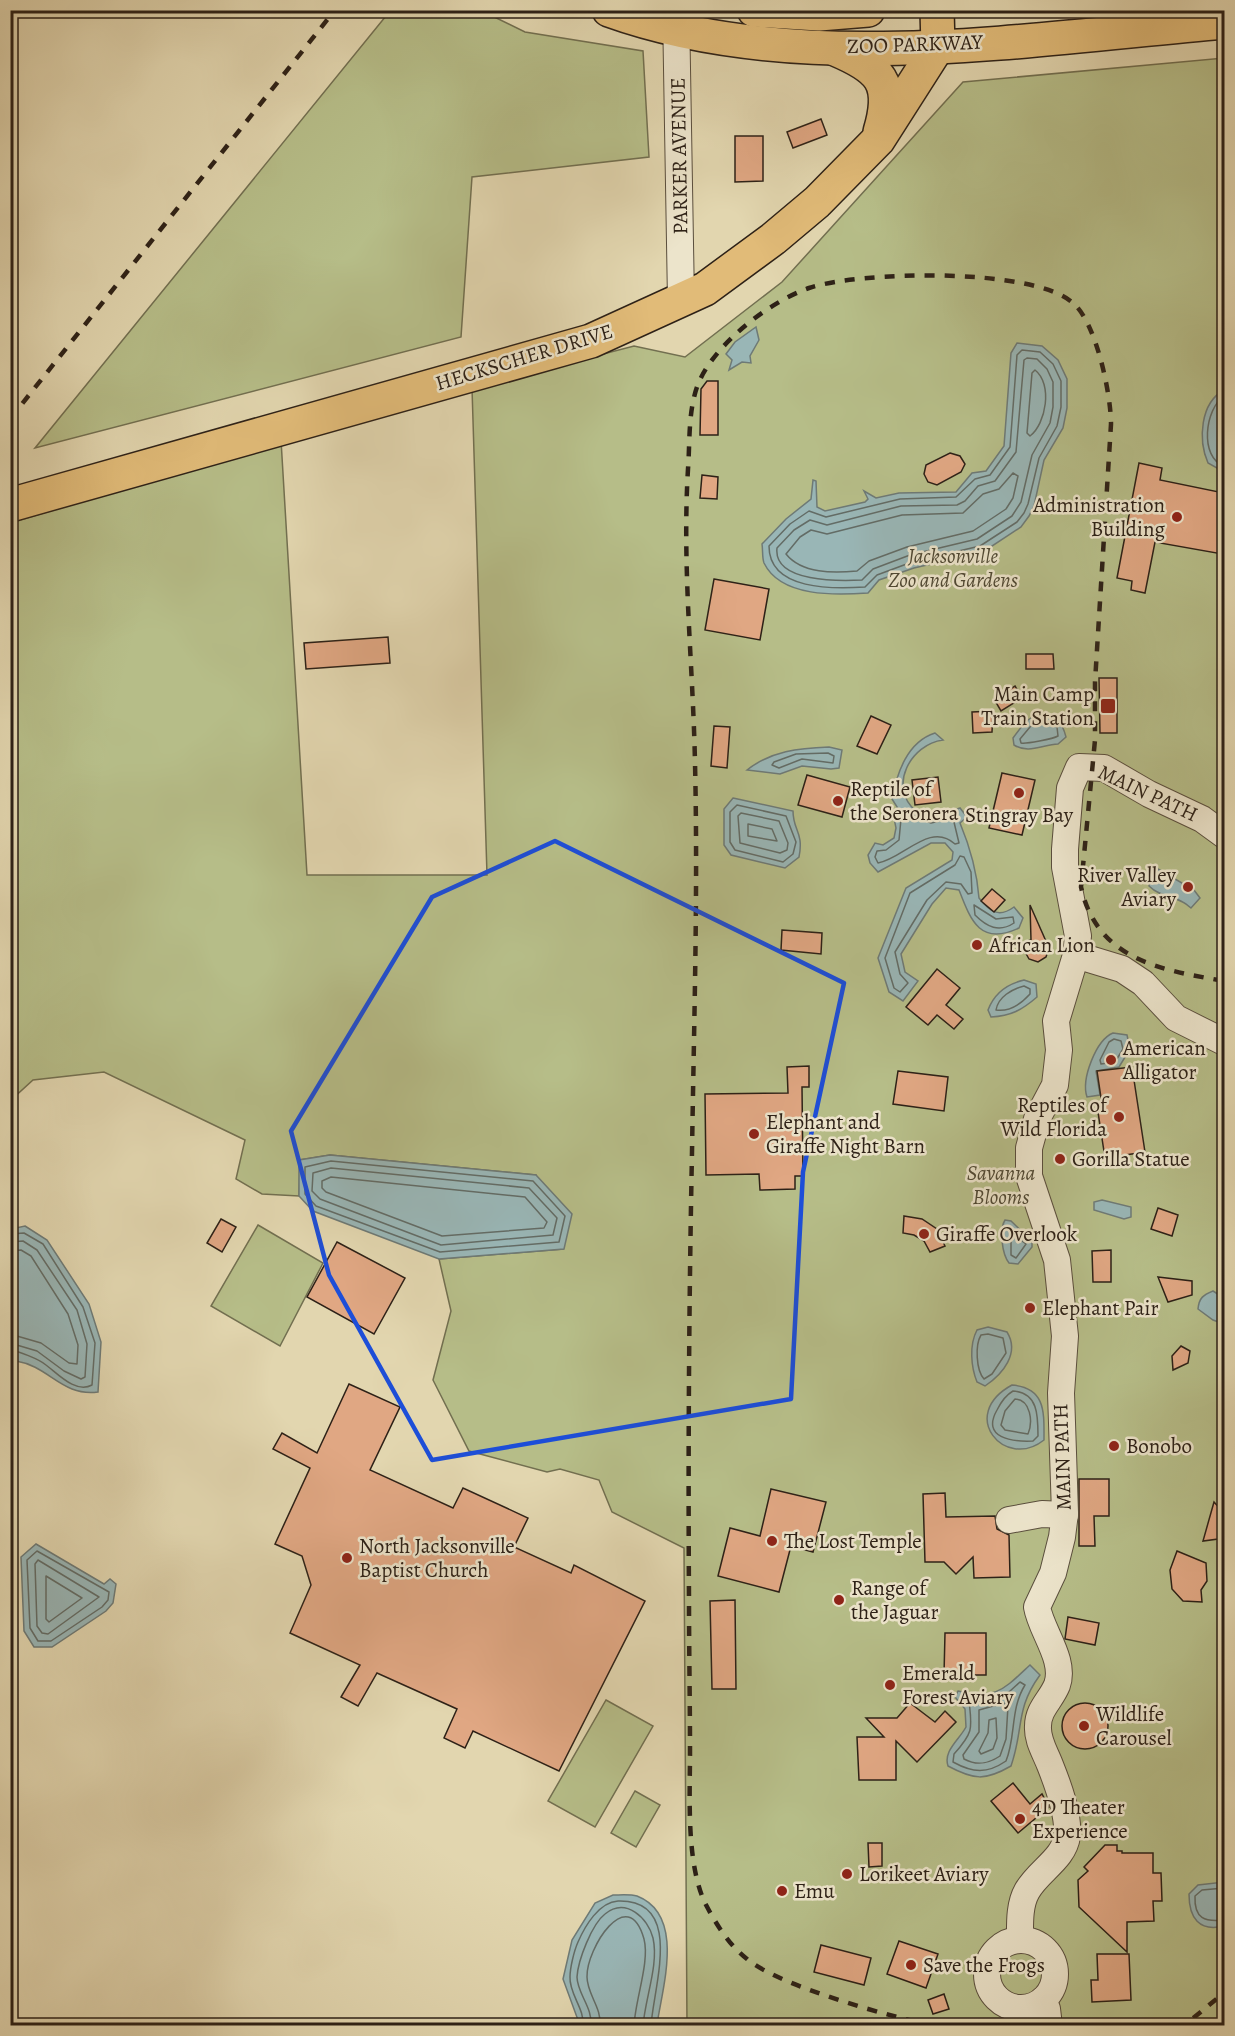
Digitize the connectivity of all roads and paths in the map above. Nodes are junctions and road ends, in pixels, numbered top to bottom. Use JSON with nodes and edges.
{"nodes":[{"id":1,"x":609,"y":10,"type":"edge"},
{"id":2,"x":754,"y":10,"type":"edge"},
{"id":3,"x":868,"y":10,"type":"edge"},
{"id":4,"x":937,"y":10,"type":"edge"},
{"id":5,"x":676,"y":20,"type":"edge"},
{"id":6,"x":1224,"y":22,"type":"edge"},
{"id":7,"x":938,"y":46,"type":"junction"},
{"id":8,"x":831,"y":47,"type":"junction"},
{"id":9,"x":878,"y":140,"type":"junction"},
{"id":10,"x":681,"y":301,"type":"junction"},
{"id":11,"x":10,"y":505,"type":"edge"},
{"id":12,"x":1224,"y":835,"type":"edge"},
{"id":13,"x":1076,"y":955,"type":"junction"},
{"id":14,"x":1224,"y":1042,"type":"edge"},
{"id":15,"x":1065,"y":1515,"type":"junction"},
{"id":16,"x":1009,"y":1520,"type":"dead end"},
{"id":17,"x":1020,"y":1940,"type":"junction"},
{"id":18,"x":1043,"y":2000,"type":"junction"},
{"id":19,"x":1048,"y":2025,"type":"edge"}],
"edges":[{"from":1,"to":5,"type":"main road","name":"ZOO PARKWAY"},
{"from":2,"to":3,"type":"main road","name":"ZOO PARKWAY"},
{"from":4,"to":7,"type":"main road"},
{"from":5,"to":8,"type":"main road","name":"ZOO PARKWAY"},
{"from":5,"to":10,"type":"street","name":"PARKER AVENUE"},
{"from":6,"to":7,"type":"main road","name":"ZOO PARKWAY"},
{"from":7,"to":8,"type":"main road","name":"ZOO PARKWAY"},
{"from":7,"to":9,"type":"main road","name":"HECKSCHER DRIVE"},
{"from":8,"to":9,"type":"main road"},
{"from":9,"to":10,"type":"main road","name":"HECKSCHER DRIVE"},
{"from":10,"to":11,"type":"main road","name":"HECKSCHER DRIVE"},
{"from":12,"to":13,"type":"street","name":"MAIN PATH"},
{"from":13,"to":14,"type":"street"},
{"from":13,"to":15,"type":"street","name":"MAIN PATH"},
{"from":15,"to":16,"type":"street"},
{"from":15,"to":17,"type":"street","name":"MAIN PATH"},
{"from":17,"to":18,"type":"street"},
{"from":17,"to":18,"type":"street"},
{"from":18,"to":19,"type":"street"}]}
